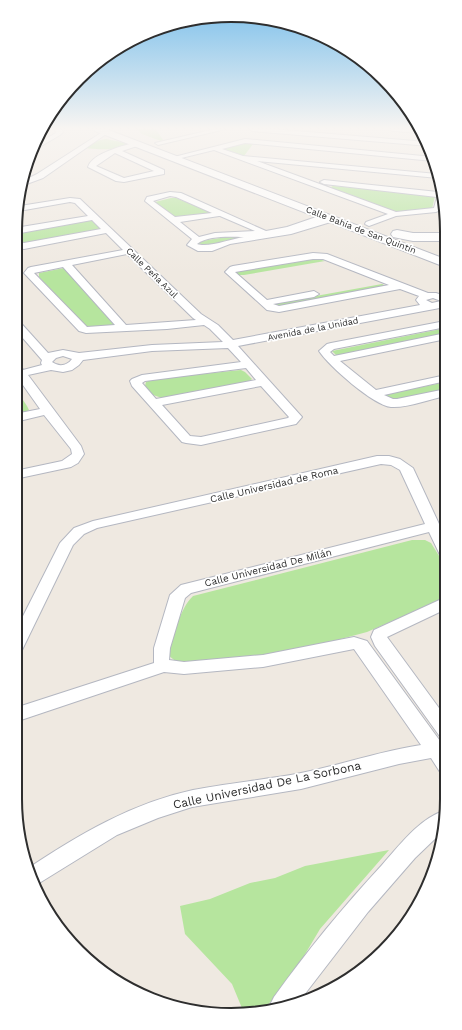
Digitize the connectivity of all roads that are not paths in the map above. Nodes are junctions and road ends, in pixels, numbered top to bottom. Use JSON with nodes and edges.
{"nodes":[{"id":1,"x":38,"y":177,"type":"edge"},
{"id":2,"x":114,"y":177,"type":"edge"},
{"id":3,"x":141,"y":177,"type":"edge"},
{"id":4,"x":222,"y":177,"type":"edge"},
{"id":5,"x":245,"y":177,"type":"edge"},
{"id":6,"x":294,"y":177,"type":"edge"},
{"id":7,"x":302,"y":180,"type":"junction"},
{"id":8,"x":28,"y":181,"type":"edge"},
{"id":9,"x":436,"y":193,"type":"edge"},
{"id":10,"x":438,"y":207,"type":"edge"},
{"id":11,"x":23,"y":209,"type":"edge"},
{"id":12,"x":220,"y":213,"type":"junction"},
{"id":13,"x":393,"y":214,"type":"junction"},
{"id":14,"x":93,"y":217,"type":"junction"},
{"id":15,"x":328,"y":218,"type":"junction"},
{"id":16,"x":174,"y":220,"type":"junction"},
{"id":17,"x":366,"y":223,"type":"junction"},
{"id":18,"x":22,"y":230,"type":"edge"},
{"id":19,"x":108,"y":230,"type":"junction"},
{"id":20,"x":270,"y":234,"type":"junction"},
{"id":21,"x":397,"y":234,"type":"junction"},
{"id":22,"x":440,"y":237,"type":"edge"},
{"id":23,"x":22,"y":246,"type":"edge"},
{"id":24,"x":130,"y":251,"type":"junction"},
{"id":25,"x":440,"y":251,"type":"edge"},
{"id":26,"x":440,"y":261,"type":"edge"},
{"id":27,"x":66,"y":264,"type":"junction"},
{"id":28,"x":394,"y":284,"type":"junction"},
{"id":29,"x":439,"y":301,"type":"edge"},
{"id":30,"x":201,"y":320,"type":"junction"},
{"id":31,"x":440,"y":325,"type":"edge"},
{"id":32,"x":124,"y":328,"type":"junction"},
{"id":33,"x":22,"y":331,"type":"edge"},
{"id":34,"x":440,"y":337,"type":"edge"},
{"id":35,"x":222,"y":343,"type":"junction"},
{"id":36,"x":331,"y":360,"type":"junction"},
{"id":37,"x":48,"y":362,"type":"junction"},
{"id":38,"x":248,"y":367,"type":"junction"},
{"id":39,"x":22,"y":370,"type":"edge"},
{"id":40,"x":22,"y":378,"type":"edge"},
{"id":41,"x":440,"y":379,"type":"edge"},
{"id":42,"x":263,"y":382,"type":"junction"},
{"id":43,"x":440,"y":393,"type":"edge"},
{"id":44,"x":373,"y":394,"type":"junction"},
{"id":45,"x":155,"y":404,"type":"junction"},
{"id":46,"x":47,"y":411,"type":"junction"},
{"id":47,"x":22,"y":416,"type":"edge"},
{"id":48,"x":22,"y":473,"type":"edge"},
{"id":49,"x":432,"y":526,"type":"junction"},
{"id":50,"x":440,"y":542,"type":"edge"},
{"id":51,"x":440,"y":606,"type":"edge"},
{"id":52,"x":22,"y":634,"type":"edge"},
{"id":53,"x":164,"y":666,"type":"junction"},
{"id":54,"x":22,"y":713,"type":"edge"},
{"id":55,"x":440,"y":721,"type":"edge"},
{"id":56,"x":440,"y":730,"type":"edge"},
{"id":57,"x":424,"y":735,"type":"junction"},
{"id":58,"x":440,"y":747,"type":"edge"},
{"id":59,"x":440,"y":748,"type":"edge"},
{"id":60,"x":399,"y":756,"type":"junction"},
{"id":61,"x":438,"y":824,"type":"edge"},
{"id":62,"x":36,"y":874,"type":"edge"},
{"id":63,"x":285,"y":1001,"type":"edge"}],
"edges":[{"from":1,"to":8,"type":"street"},
{"from":2,"to":3,"type":"street"},
{"from":4,"to":15,"type":"street","name":"Calle Bahía de San Quintín"},
{"from":5,"to":17,"type":"street","name":"Calle Bahía de San Quintín"},
{"from":6,"to":7,"type":"street"},
{"from":7,"to":9,"type":"street"},
{"from":7,"to":13,"type":"street"},
{"from":10,"to":13,"type":"street"},
{"from":11,"to":14,"type":"street","name":"Calle Peña Azul"},
{"from":12,"to":16,"type":"street"},
{"from":12,"to":16,"type":"street"},
{"from":12,"to":20,"type":"street"},
{"from":13,"to":17,"type":"street"},
{"from":14,"to":18,"type":"street"},
{"from":14,"to":19,"type":"street","name":"Calle Peña Azul"},
{"from":15,"to":20,"type":"street"},
{"from":15,"to":26,"type":"street","name":"Calle Bahía de San Quintín"},
{"from":16,"to":20,"type":"street"},
{"from":17,"to":21,"type":"street","name":"Calle Bahía de San Quintín"},
{"from":19,"to":23,"type":"street"},
{"from":19,"to":24,"type":"street","name":"Calle Peña Azul"},
{"from":21,"to":22,"type":"street"},
{"from":21,"to":25,"type":"street","name":"Calle Bahía de San Quintín"},
{"from":24,"to":27,"type":"street"},
{"from":24,"to":30,"type":"street","name":"Calle Peña Azul"},
{"from":27,"to":32,"type":"street"},
{"from":27,"to":32,"type":"street"},
{"from":28,"to":28,"type":"street"},
{"from":28,"to":29,"type":"street"},
{"from":29,"to":35,"type":"street","name":"Avenida de la Unidad"},
{"from":30,"to":32,"type":"street"},
{"from":30,"to":35,"type":"street","name":"Calle Peña Azul"},
{"from":31,"to":36,"type":"street"},
{"from":33,"to":37,"type":"street"},
{"from":34,"to":36,"type":"street"},
{"from":35,"to":37,"type":"street","name":"Avenida de la Unidad"},
{"from":35,"to":38,"type":"street","name":"Calle Peña Azul"},
{"from":36,"to":44,"type":"street"},
{"from":37,"to":39,"type":"street"},
{"from":38,"to":42,"type":"street","name":"Calle Peña Azul"},
{"from":38,"to":45,"type":"street"},
{"from":40,"to":46,"type":"street"},
{"from":41,"to":44,"type":"street"},
{"from":42,"to":45,"type":"street"},
{"from":42,"to":45,"type":"street","name":"Calle Peña Azul"},
{"from":43,"to":44,"type":"street"},
{"from":46,"to":47,"type":"street"},
{"from":46,"to":48,"type":"street"},
{"from":49,"to":50,"type":"street"},
{"from":49,"to":52,"type":"street","name":"Calle Universidad de Roma"},
{"from":49,"to":53,"type":"street","name":"Calle Universidad De Milán"},
{"from":51,"to":55,"type":"street"},
{"from":53,"to":54,"type":"street"},
{"from":53,"to":57,"type":"street"},
{"from":56,"to":57,"type":"street","name":"Calle Universidad De La Sorbona"},
{"from":57,"to":58,"type":"street"},
{"from":57,"to":60,"type":"street","name":"Calle Universidad De La Sorbona"},
{"from":59,"to":60,"type":"street","name":"Calle Universidad De La Sorbona"},
{"from":60,"to":62,"type":"street","name":"Calle Universidad De La Sorbona"},
{"from":61,"to":63,"type":"street"}]}
